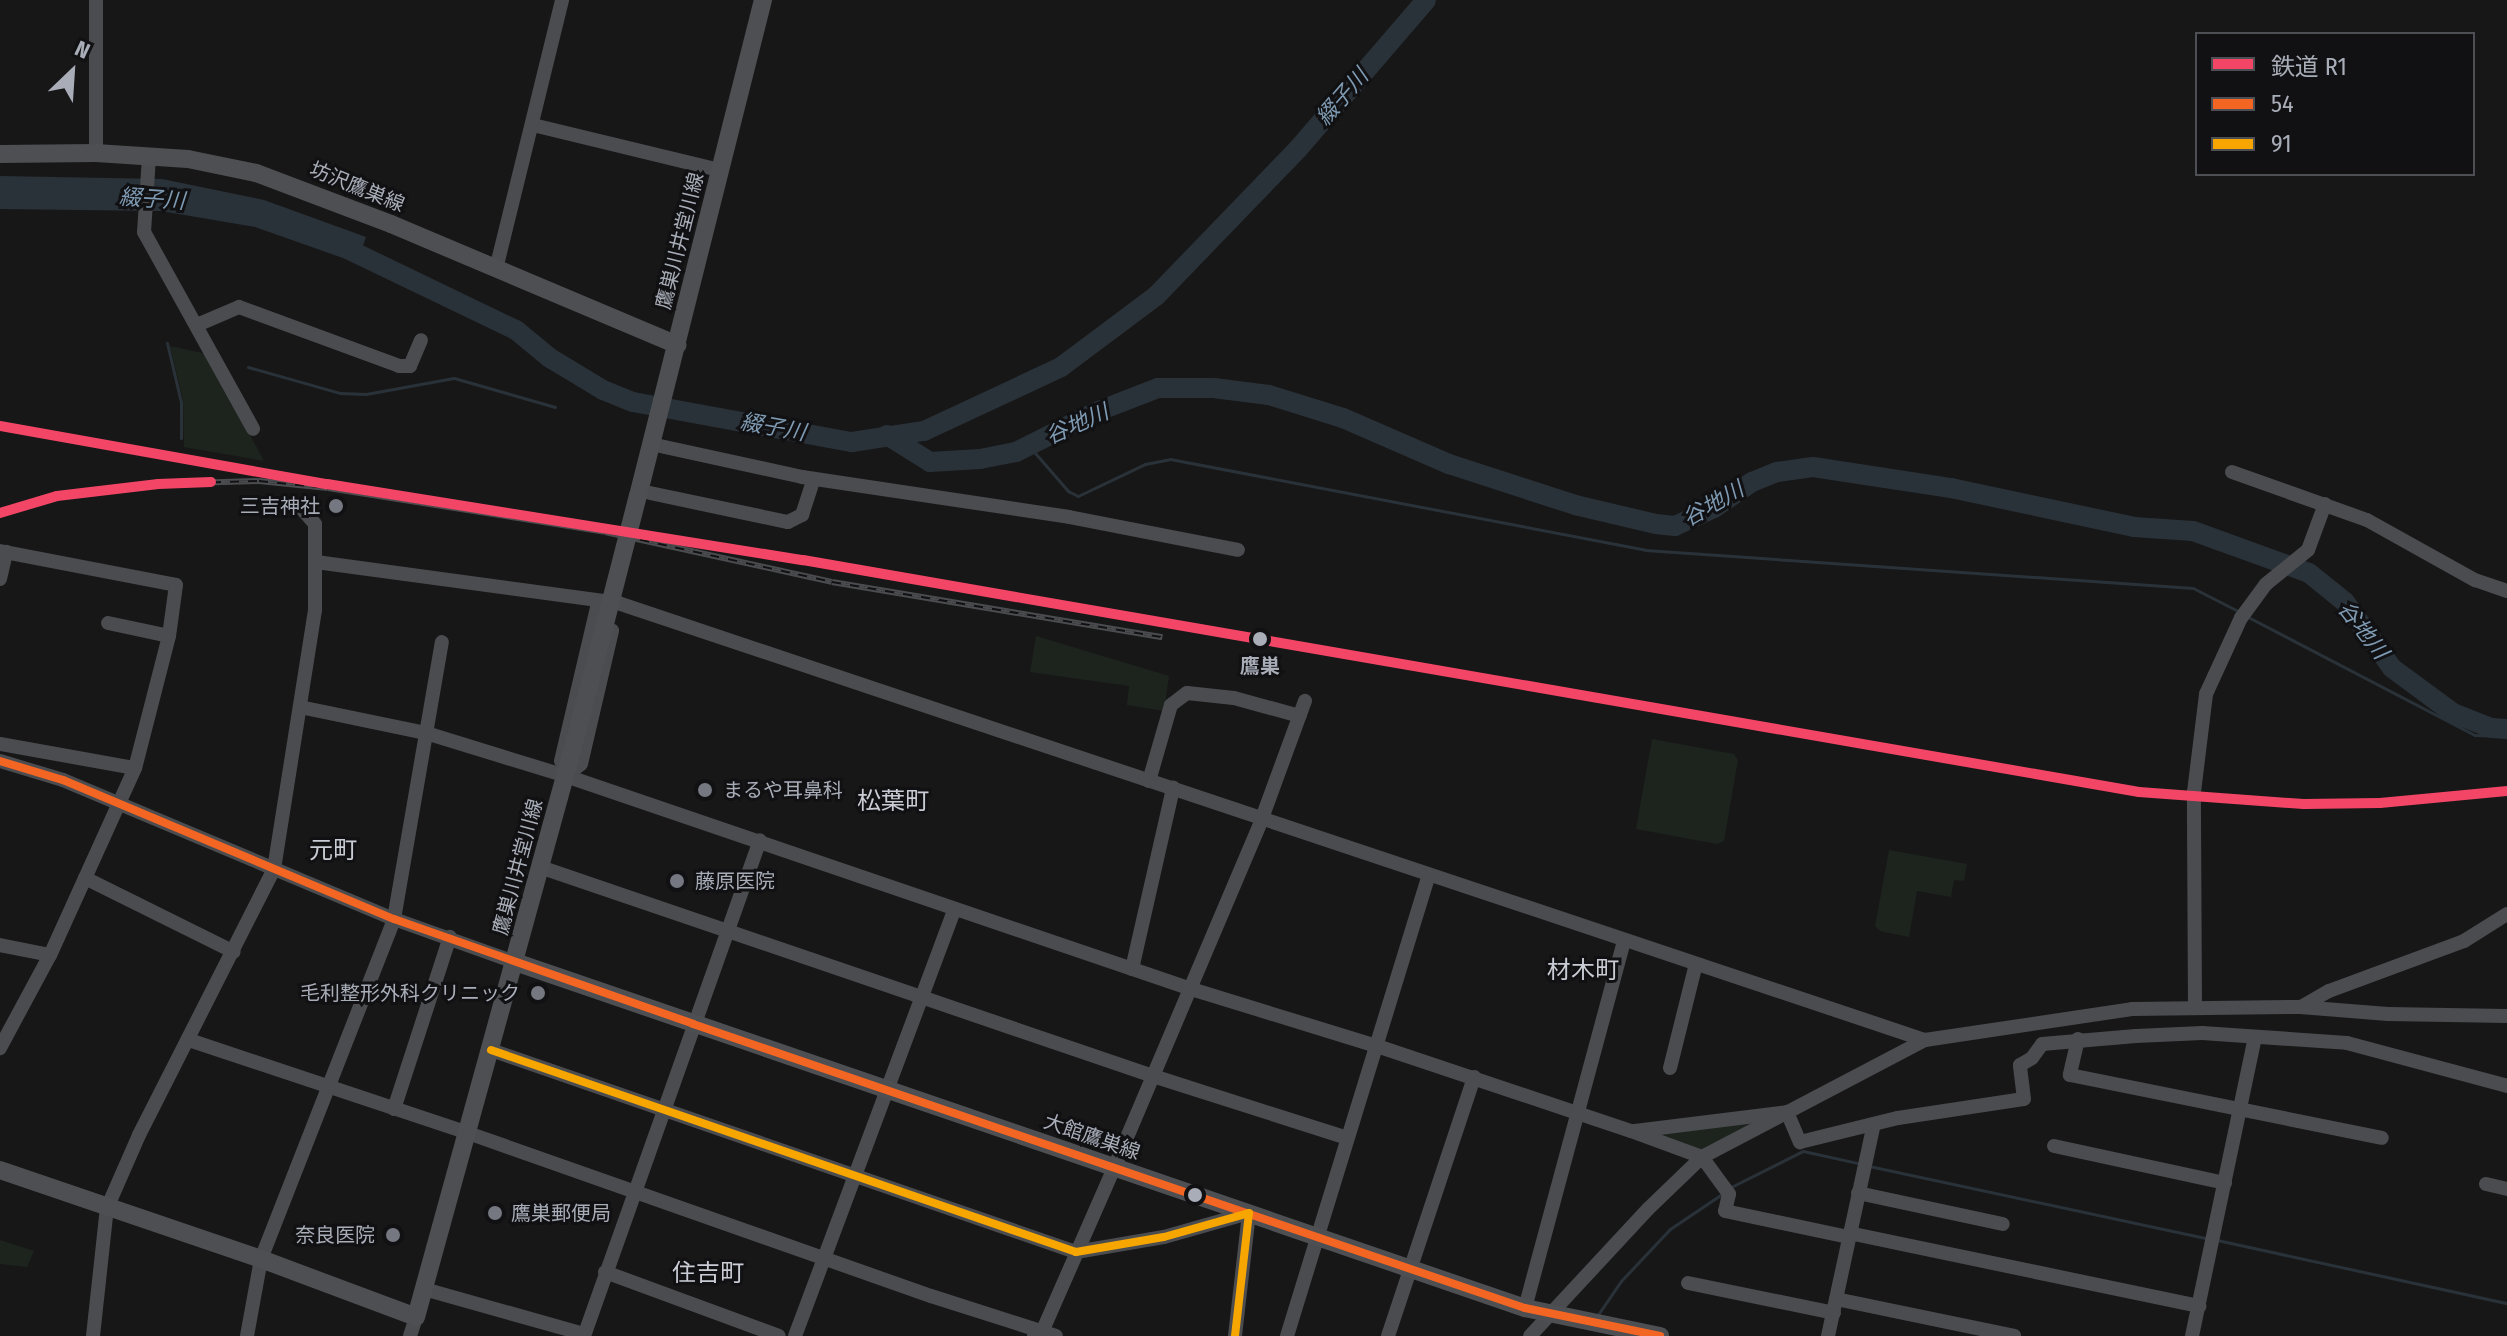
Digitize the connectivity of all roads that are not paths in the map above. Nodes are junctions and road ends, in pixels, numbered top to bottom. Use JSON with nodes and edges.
{"nodes":[{"id":1,"x":96,"y":0,"type":"edge"},
{"id":2,"x":562,"y":0,"type":"edge"},
{"id":3,"x":763,"y":0,"type":"edge"},
{"id":4,"x":533,"y":125,"type":"junction"},
{"id":5,"x":96,"y":153,"type":"junction"},
{"id":6,"x":0,"y":154,"type":"edge"},
{"id":7,"x":150,"y":162,"type":"junction"},
{"id":8,"x":719,"y":170,"type":"junction"},
{"id":9,"x":496,"y":269,"type":"junction"},
{"id":10,"x":197,"y":325,"type":"junction"},
{"id":11,"x":421,"y":340,"type":"dead end"},
{"id":12,"x":677,"y":345,"type":"junction"},
{"id":13,"x":253,"y":429,"type":"dead end"},
{"id":14,"x":652,"y":440,"type":"junction"},
{"id":15,"x":2232,"y":472,"type":"dead end"},
{"id":16,"x":814,"y":479,"type":"junction"},
{"id":17,"x":644,"y":494,"type":"junction"},
{"id":18,"x":2325,"y":504,"type":"junction"},
{"id":19,"x":303,"y":510,"type":"dead end"},
{"id":20,"x":1238,"y":550,"type":"dead end"},
{"id":21,"x":3,"y":552,"type":"edge"},
{"id":22,"x":316,"y":562,"type":"junction"},
{"id":23,"x":0,"y":579,"type":"edge"},
{"id":24,"x":2507,"y":591,"type":"edge"},
{"id":25,"x":598,"y":603,"type":"junction"},
{"id":26,"x":618,"y":603,"type":"junction"},
{"id":27,"x":108,"y":623,"type":"dead end"},
{"id":28,"x":169,"y":636,"type":"junction"},
{"id":29,"x":442,"y":642,"type":"dead end"},
{"id":30,"x":300,"y":707,"type":"junction"},
{"id":31,"x":426,"y":733,"type":"junction"},
{"id":32,"x":0,"y":744,"type":"edge"},
{"id":33,"x":0,"y":761,"type":"edge"},
{"id":34,"x":135,"y":768,"type":"junction"},
{"id":35,"x":566,"y":776,"type":"junction"},
{"id":36,"x":1149,"y":781,"type":"junction"},
{"id":37,"x":1173,"y":788,"type":"junction"},
{"id":38,"x":118,"y":802,"type":"junction"},
{"id":39,"x":1261,"y":821,"type":"junction"},
{"id":40,"x":760,"y":840,"type":"junction"},
{"id":41,"x":540,"y":867,"type":"junction"},
{"id":42,"x":274,"y":869,"type":"junction"},
{"id":43,"x":1429,"y":875,"type":"junction"},
{"id":44,"x":85,"y":878,"type":"junction"},
{"id":45,"x":954,"y":910,"type":"junction"},
{"id":46,"x":2507,"y":914,"type":"edge"},
{"id":47,"x":394,"y":919,"type":"junction"},
{"id":48,"x":728,"y":931,"type":"junction"},
{"id":49,"x":450,"y":937,"type":"junction"},
{"id":50,"x":1624,"y":940,"type":"junction"},
{"id":51,"x":0,"y":945,"type":"edge"},
{"id":52,"x":234,"y":952,"type":"junction"},
{"id":53,"x":50,"y":955,"type":"junction"},
{"id":54,"x":515,"y":962,"type":"junction"},
{"id":55,"x":1696,"y":964,"type":"junction"},
{"id":56,"x":1132,"y":969,"type":"junction"},
{"id":57,"x":1188,"y":988,"type":"junction"},
{"id":58,"x":920,"y":996,"type":"junction"},
{"id":59,"x":2300,"y":1007,"type":"junction"},
{"id":60,"x":2195,"y":1008,"type":"junction"},
{"id":61,"x":2218,"y":1010,"type":"junction"},
{"id":62,"x":2507,"y":1016,"type":"edge"},
{"id":63,"x":693,"y":1024,"type":"junction"},
{"id":64,"x":2217,"y":1034,"type":"junction"},
{"id":65,"x":2255,"y":1038,"type":"junction"},
{"id":66,"x":2078,"y":1039,"type":"junction"},
{"id":67,"x":189,"y":1040,"type":"junction"},
{"id":68,"x":1925,"y":1040,"type":"junction"},
{"id":69,"x":1377,"y":1046,"type":"junction"},
{"id":70,"x":0,"y":1048,"type":"edge"},
{"id":71,"x":491,"y":1050,"type":"junction"},
{"id":72,"x":1670,"y":1068,"type":"dead end"},
{"id":73,"x":1153,"y":1076,"type":"junction"},
{"id":74,"x":1474,"y":1077,"type":"junction"},
{"id":75,"x":2507,"y":1086,"type":"edge"},
{"id":76,"x":326,"y":1087,"type":"junction"},
{"id":77,"x":886,"y":1090,"type":"junction"},
{"id":78,"x":2240,"y":1108,"type":"junction"},
{"id":79,"x":394,"y":1109,"type":"junction"},
{"id":80,"x":662,"y":1110,"type":"junction"},
{"id":81,"x":1787,"y":1112,"type":"junction"},
{"id":82,"x":1579,"y":1113,"type":"junction"},
{"id":83,"x":1874,"y":1124,"type":"junction"},
{"id":84,"x":1631,"y":1131,"type":"junction"},
{"id":85,"x":468,"y":1133,"type":"junction"},
{"id":86,"x":1347,"y":1138,"type":"junction"},
{"id":87,"x":2382,"y":1138,"type":"dead end"},
{"id":88,"x":2054,"y":1146,"type":"dead end"},
{"id":89,"x":1702,"y":1157,"type":"junction"},
{"id":90,"x":1114,"y":1168,"type":"junction"},
{"id":91,"x":0,"y":1170,"type":"edge"},
{"id":92,"x":852,"y":1177,"type":"junction"},
{"id":93,"x":2225,"y":1183,"type":"junction"},
{"id":94,"x":2486,"y":1184,"type":"dead end"},
{"id":95,"x":2507,"y":1189,"type":"edge"},
{"id":96,"x":633,"y":1193,"type":"junction"},
{"id":97,"x":1858,"y":1193,"type":"junction"},
{"id":98,"x":107,"y":1208,"type":"junction"},
{"id":99,"x":1249,"y":1213,"type":"junction"},
{"id":100,"x":2003,"y":1224,"type":"dead end"},
{"id":101,"x":1849,"y":1235,"type":"junction"},
{"id":102,"x":1318,"y":1237,"type":"junction"},
{"id":103,"x":1076,"y":1252,"type":"junction"},
{"id":104,"x":261,"y":1259,"type":"junction"},
{"id":105,"x":823,"y":1259,"type":"junction"},
{"id":106,"x":1411,"y":1269,"type":"junction"},
{"id":107,"x":605,"y":1272,"type":"junction"},
{"id":108,"x":1688,"y":1283,"type":"dead end"},
{"id":109,"x":424,"y":1289,"type":"junction"},
{"id":110,"x":1835,"y":1306,"type":"junction"},
{"id":111,"x":2199,"y":1306,"type":"junction"},
{"id":112,"x":1525,"y":1308,"type":"junction"},
{"id":113,"x":1548,"y":1314,"type":"junction"},
{"id":114,"x":416,"y":1317,"type":"junction"},
{"id":115,"x":1394,"y":1317,"type":"junction"},
{"id":116,"x":1596,"y":1326,"type":"edge"},
{"id":117,"x":584,"y":1335,"type":"edge"},
{"id":118,"x":768,"y":1335,"type":"edge"},
{"id":119,"x":1044,"y":1335,"type":"edge"},
{"id":120,"x":93,"y":1336,"type":"edge"},
{"id":121,"x":247,"y":1336,"type":"edge"},
{"id":122,"x":410,"y":1336,"type":"edge"},
{"id":123,"x":795,"y":1336,"type":"edge"},
{"id":124,"x":1235,"y":1336,"type":"edge"},
{"id":125,"x":1287,"y":1336,"type":"edge"},
{"id":126,"x":1388,"y":1336,"type":"edge"},
{"id":127,"x":1400,"y":1336,"type":"edge"},
{"id":128,"x":1530,"y":1336,"type":"edge"},
{"id":129,"x":1660,"y":1336,"type":"edge"},
{"id":130,"x":1828,"y":1336,"type":"edge"},
{"id":131,"x":2014,"y":1336,"type":"edge"},
{"id":132,"x":2192,"y":1336,"type":"edge"}],
"edges":[{"from":1,"to":5,"type":"street"},
{"from":2,"to":4,"type":"street"},
{"from":3,"to":8,"type":"main road","name":"鷹巣川井堂川線"},
{"from":4,"to":8,"type":"street"},
{"from":4,"to":9,"type":"street"},
{"from":5,"to":6,"type":"main road","name":"坊沢鷹巣線"},
{"from":5,"to":7,"type":"main road","name":"坊沢鷹巣線"},
{"from":7,"to":9,"type":"main road","name":"坊沢鷹巣線"},
{"from":7,"to":10,"type":"street"},
{"from":8,"to":12,"type":"main road","name":"鷹巣川井堂川線"},
{"from":9,"to":12,"type":"main road","name":"坊沢鷹巣線"},
{"from":10,"to":11,"type":"street"},
{"from":10,"to":13,"type":"street"},
{"from":12,"to":14,"type":"main road","name":"鷹巣川井堂川線"},
{"from":14,"to":16,"type":"street"},
{"from":14,"to":17,"type":"main road","name":"鷹巣川井堂川線"},
{"from":15,"to":18,"type":"street"},
{"from":16,"to":17,"type":"street"},
{"from":16,"to":20,"type":"street"},
{"from":17,"to":35,"type":"main road","name":"鷹巣川井堂川線","bridge":true},
{"from":18,"to":24,"type":"street"},
{"from":18,"to":60,"type":"street"},
{"from":19,"to":22,"type":"street"},
{"from":21,"to":23,"type":"street"},
{"from":21,"to":28,"type":"street"},
{"from":22,"to":25,"type":"street"},
{"from":22,"to":30,"type":"street"},
{"from":25,"to":26,"type":"street"},
{"from":25,"to":35,"type":"street"},
{"from":26,"to":35,"type":"street"},
{"from":26,"to":36,"type":"street"},
{"from":27,"to":28,"type":"street"},
{"from":28,"to":34,"type":"street"},
{"from":29,"to":31,"type":"street"},
{"from":30,"to":31,"type":"street"},
{"from":30,"to":42,"type":"street"},
{"from":31,"to":35,"type":"street"},
{"from":31,"to":47,"type":"street"},
{"from":32,"to":34,"type":"street"},
{"from":33,"to":38,"type":"street"},
{"from":34,"to":38,"type":"street"},
{"from":35,"to":40,"type":"street"},
{"from":35,"to":41,"type":"main road","name":"鷹巣川井堂川線"},
{"from":36,"to":37,"type":"street"},
{"from":36,"to":39,"type":"street"},
{"from":37,"to":39,"type":"street"},
{"from":37,"to":56,"type":"street"},
{"from":38,"to":42,"type":"street"},
{"from":38,"to":44,"type":"street"},
{"from":39,"to":43,"type":"street"},
{"from":39,"to":57,"type":"street"},
{"from":40,"to":45,"type":"street"},
{"from":40,"to":48,"type":"street"},
{"from":41,"to":48,"type":"street"},
{"from":41,"to":54,"type":"main road","name":"鷹巣川井堂川線"},
{"from":42,"to":47,"type":"street"},
{"from":42,"to":52,"type":"street"},
{"from":43,"to":50,"type":"street"},
{"from":43,"to":69,"type":"street"},
{"from":44,"to":52,"type":"street"},
{"from":44,"to":53,"type":"street"},
{"from":45,"to":56,"type":"street"},
{"from":45,"to":58,"type":"street"},
{"from":46,"to":59,"type":"street"},
{"from":47,"to":49,"type":"street"},
{"from":47,"to":76,"type":"street"},
{"from":48,"to":58,"type":"street"},
{"from":48,"to":63,"type":"street"},
{"from":49,"to":54,"type":"street"},
{"from":49,"to":79,"type":"street"},
{"from":50,"to":55,"type":"street"},
{"from":50,"to":82,"type":"street"},
{"from":51,"to":53,"type":"street"},
{"from":52,"to":67,"type":"street"},
{"from":53,"to":70,"type":"street"},
{"from":54,"to":63,"type":"main road","name":"大館鷹巣線"},
{"from":54,"to":71,"type":"main road","name":"鷹巣川井堂川線"},
{"from":55,"to":68,"type":"street"},
{"from":55,"to":72,"type":"street"},
{"from":56,"to":57,"type":"street"},
{"from":57,"to":69,"type":"street"},
{"from":57,"to":73,"type":"street"},
{"from":58,"to":73,"type":"street"},
{"from":58,"to":77,"type":"street"},
{"from":59,"to":61,"type":"street"},
{"from":59,"to":62,"type":"street"},
{"from":60,"to":61,"type":"street"},
{"from":60,"to":68,"type":"street"},
{"from":61,"to":64,"type":"street"},
{"from":63,"to":77,"type":"main road","name":"大館鷹巣線"},
{"from":63,"to":80,"type":"street"},
{"from":64,"to":65,"type":"street"},
{"from":64,"to":66,"type":"street"},
{"from":65,"to":75,"type":"street"},
{"from":65,"to":78,"type":"street"},
{"from":66,"to":78,"type":"street"},
{"from":66,"to":83,"type":"street"},
{"from":67,"to":76,"type":"street"},
{"from":67,"to":98,"type":"street"},
{"from":68,"to":81,"type":"street"},
{"from":69,"to":74,"type":"street"},
{"from":69,"to":86,"type":"street"},
{"from":71,"to":80,"type":"street"},
{"from":71,"to":85,"type":"main road","name":"鷹巣川井堂川線"},
{"from":73,"to":86,"type":"street"},
{"from":73,"to":90,"type":"street"},
{"from":74,"to":82,"type":"street"},
{"from":74,"to":106,"type":"street"},
{"from":76,"to":79,"type":"street"},
{"from":76,"to":104,"type":"street"},
{"from":77,"to":90,"type":"main road","name":"大館鷹巣線"},
{"from":77,"to":92,"type":"street"},
{"from":78,"to":87,"type":"street"},
{"from":78,"to":93,"type":"street"},
{"from":79,"to":85,"type":"street"},
{"from":80,"to":92,"type":"street"},
{"from":80,"to":96,"type":"street"},
{"from":81,"to":83,"type":"street"},
{"from":81,"to":84,"type":"street"},
{"from":81,"to":89,"type":"street"},
{"from":82,"to":84,"type":"street"},
{"from":82,"to":112,"type":"street"},
{"from":83,"to":97,"type":"street"},
{"from":84,"to":89,"type":"street"},
{"from":85,"to":96,"type":"street"},
{"from":85,"to":109,"type":"main road","name":"鷹巣川井堂川線"},
{"from":86,"to":102,"type":"street"},
{"from":88,"to":93,"type":"street"},
{"from":89,"to":101,"type":"street"},
{"from":89,"to":113,"type":"street"},
{"from":90,"to":99,"type":"main road","name":"大館鷹巣線"},
{"from":90,"to":103,"type":"street"},
{"from":91,"to":98,"type":"main road"},
{"from":92,"to":103,"type":"street"},
{"from":92,"to":105,"type":"street"},
{"from":93,"to":111,"type":"street"},
{"from":94,"to":95,"type":"street"},
{"from":96,"to":105,"type":"street"},
{"from":96,"to":107,"type":"street"},
{"from":97,"to":100,"type":"street"},
{"from":97,"to":101,"type":"street"},
{"from":98,"to":104,"type":"main road"},
{"from":98,"to":120,"type":"street"},
{"from":99,"to":102,"type":"main road","name":"大館鷹巣線"},
{"from":99,"to":103,"type":"street"},
{"from":99,"to":124,"type":"street"},
{"from":101,"to":110,"type":"street"},
{"from":101,"to":111,"type":"street"},
{"from":102,"to":106,"type":"main road","name":"大館鷹巣線"},
{"from":102,"to":125,"type":"street"},
{"from":103,"to":119,"type":"street"},
{"from":104,"to":114,"type":"main road"},
{"from":104,"to":121,"type":"street"},
{"from":105,"to":119,"type":"street"},
{"from":105,"to":123,"type":"street"},
{"from":106,"to":112,"type":"main road","name":"大館鷹巣線"},
{"from":106,"to":115,"type":"street"},
{"from":107,"to":117,"type":"street"},
{"from":107,"to":118,"type":"street"},
{"from":108,"to":110,"type":"street"},
{"from":109,"to":114,"type":"main road","name":"鷹巣川井堂川線"},
{"from":109,"to":117,"type":"street"},
{"from":110,"to":130,"type":"street"},
{"from":110,"to":131,"type":"street"},
{"from":111,"to":132,"type":"street"},
{"from":112,"to":113,"type":"main road","name":"大館鷹巣線"},
{"from":113,"to":116,"type":"main road","name":"大館鷹巣線"},
{"from":113,"to":128,"type":"street"},
{"from":114,"to":122,"type":"street"},
{"from":115,"to":126,"type":"street"},
{"from":115,"to":127,"type":"street"},
{"from":116,"to":129,"type":"main road","name":"大館鷹巣線"}]}
